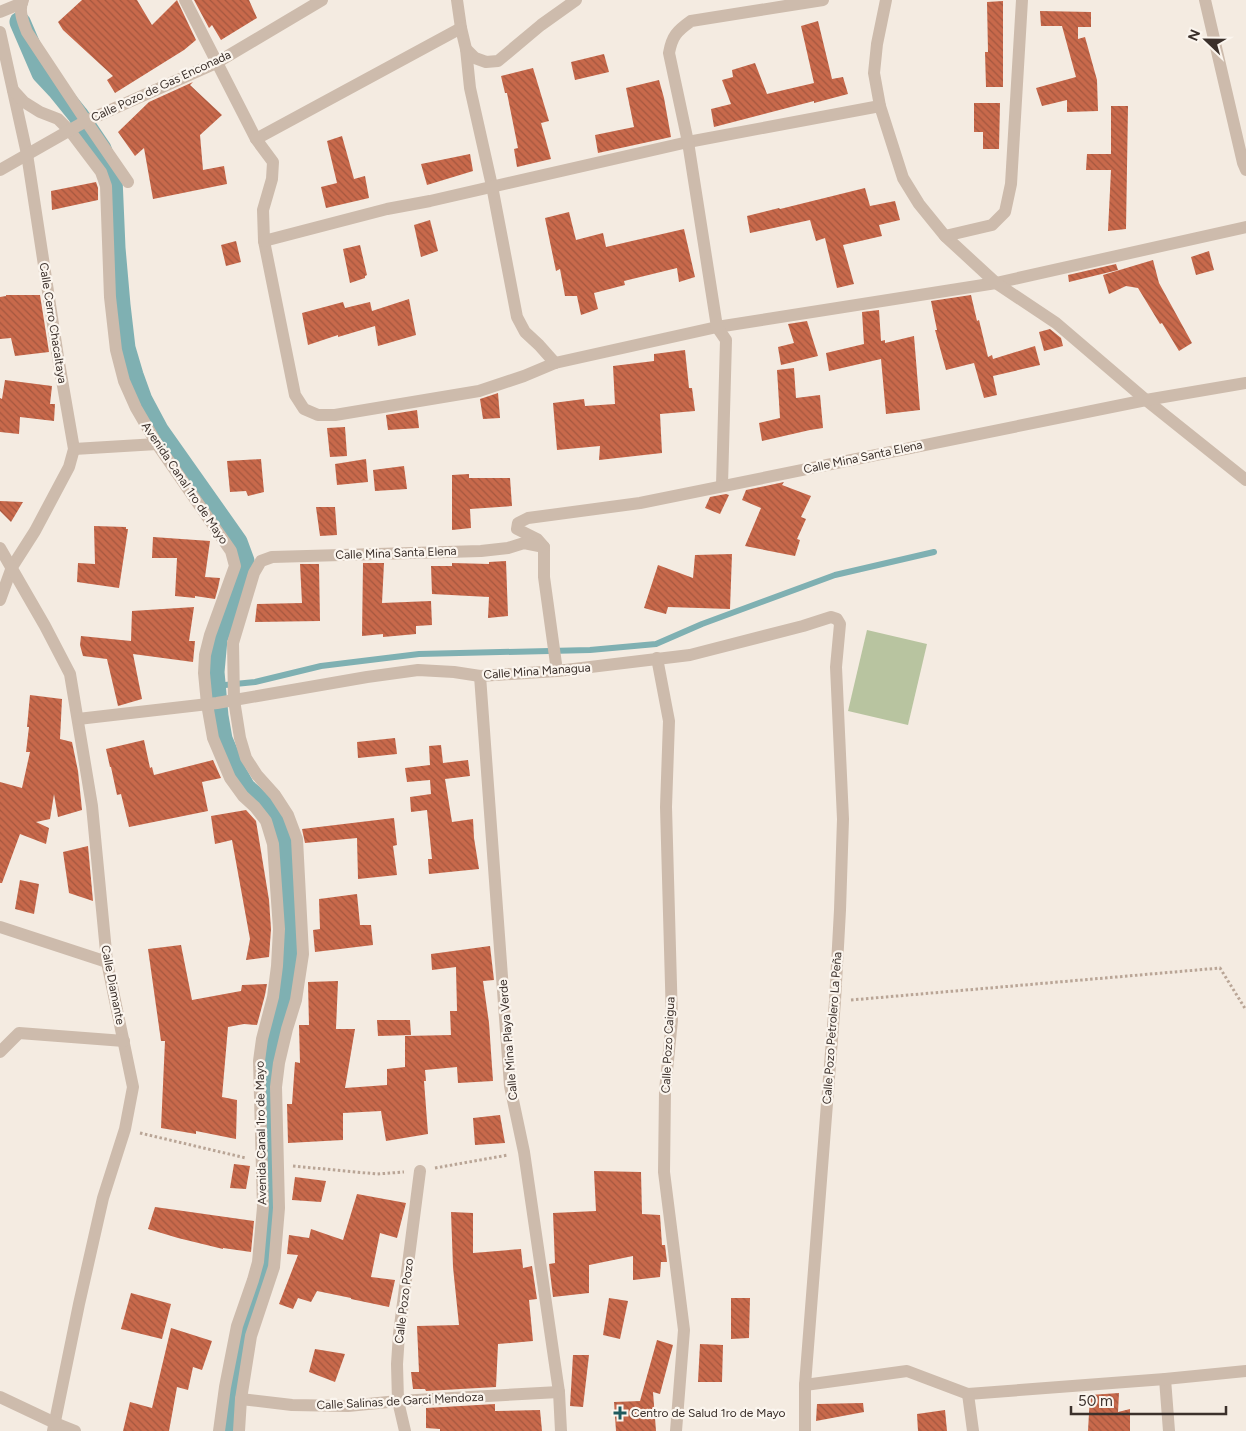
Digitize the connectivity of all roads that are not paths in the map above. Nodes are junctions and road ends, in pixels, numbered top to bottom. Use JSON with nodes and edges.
{"nodes":[{"id":1,"x":185,"y":0,"type":"edge"},
{"id":2,"x":322,"y":0,"type":"edge"},
{"id":3,"x":457,"y":0,"type":"edge"},
{"id":4,"x":576,"y":0,"type":"edge"},
{"id":5,"x":823,"y":0,"type":"edge"},
{"id":6,"x":886,"y":0,"type":"edge"},
{"id":7,"x":1022,"y":0,"type":"edge"},
{"id":8,"x":1204,"y":0,"type":"edge"},
{"id":9,"x":22,"y":1,"type":"edge"},
{"id":10,"x":0,"y":12,"type":"edge"},
{"id":11,"x":461,"y":28,"type":"junction"},
{"id":12,"x":0,"y":32,"type":"edge"},
{"id":13,"x":466,"y":49,"type":"junction"},
{"id":14,"x":216,"y":62,"type":"junction"},
{"id":15,"x":13,"y":90,"type":"junction"},
{"id":16,"x":880,"y":106,"type":"junction"},
{"id":17,"x":86,"y":121,"type":"junction"},
{"id":18,"x":70,"y":130,"type":"junction"},
{"id":19,"x":256,"y":139,"type":"junction"},
{"id":20,"x":688,"y":142,"type":"junction"},
{"id":21,"x":27,"y":154,"type":"junction"},
{"id":22,"x":0,"y":170,"type":"edge"},
{"id":23,"x":1246,"y":170,"type":"edge"},
{"id":24,"x":128,"y":182,"type":"dead end"},
{"id":25,"x":492,"y":186,"type":"junction"},
{"id":26,"x":1246,"y":227,"type":"edge"},
{"id":27,"x":945,"y":236,"type":"junction"},
{"id":28,"x":264,"y":241,"type":"junction"},
{"id":29,"x":996,"y":283,"type":"junction"},
{"id":30,"x":717,"y":327,"type":"junction"},
{"id":31,"x":555,"y":363,"type":"junction"},
{"id":32,"x":1246,"y":383,"type":"edge"},
{"id":33,"x":1146,"y":400,"type":"junction"},
{"id":34,"x":157,"y":444,"type":"junction"},
{"id":35,"x":74,"y":449,"type":"junction"},
{"id":36,"x":1246,"y":480,"type":"edge"},
{"id":37,"x":722,"y":485,"type":"junction"},
{"id":38,"x":544,"y":547,"type":"junction"},
{"id":39,"x":0,"y":548,"type":"edge"},
{"id":40,"x":12,"y":567,"type":"junction"},
{"id":41,"x":254,"y":573,"type":"joint"},
{"id":42,"x":0,"y":600,"type":"edge"},
{"id":43,"x":840,"y":624,"type":"joint"},
{"id":44,"x":656,"y":658,"type":"junction"},
{"id":45,"x":557,"y":672,"type":"junction"},
{"id":46,"x":480,"y":676,"type":"junction"},
{"id":47,"x":234,"y":700,"type":"junction"},
{"id":48,"x":207,"y":704,"type":"junction"},
{"id":49,"x":78,"y":719,"type":"junction"},
{"id":50,"x":0,"y":927,"type":"edge"},
{"id":51,"x":107,"y":962,"type":"junction"},
{"id":52,"x":124,"y":1041,"type":"junction"},
{"id":53,"x":0,"y":1052,"type":"edge"},
{"id":54,"x":420,"y":1171,"type":"road end"},
{"id":55,"x":1246,"y":1371,"type":"edge"},
{"id":56,"x":1165,"y":1379,"type":"junction"},
{"id":57,"x":805,"y":1385,"type":"junction"},
{"id":58,"x":559,"y":1392,"type":"junction"},
{"id":59,"x":968,"y":1394,"type":"junction"},
{"id":60,"x":0,"y":1397,"type":"edge"},
{"id":61,"x":241,"y":1399,"type":"junction"},
{"id":62,"x":398,"y":1401,"type":"junction"},
{"id":63,"x":54,"y":1427,"type":"edge"},
{"id":64,"x":75,"y":1431,"type":"edge"},
{"id":65,"x":219,"y":1431,"type":"edge"},
{"id":66,"x":239,"y":1431,"type":"edge"},
{"id":67,"x":404,"y":1431,"type":"edge"},
{"id":68,"x":561,"y":1431,"type":"edge"},
{"id":69,"x":676,"y":1431,"type":"edge"},
{"id":70,"x":805,"y":1431,"type":"edge"},
{"id":71,"x":973,"y":1431,"type":"edge"},
{"id":72,"x":1169,"y":1431,"type":"edge"}],
"edges":[{"from":1,"to":14,"type":"street"},
{"from":2,"to":14,"type":"street","name":"Calle Pozo de Gas Enconada"},
{"from":3,"to":11,"type":"street"},
{"from":4,"to":13,"type":"street"},
{"from":5,"to":20,"type":"street"},
{"from":6,"to":16,"type":"street"},
{"from":7,"to":27,"type":"street"},
{"from":8,"to":23,"type":"street"},
{"from":9,"to":10,"type":"street"},
{"from":9,"to":17,"type":"street"},
{"from":11,"to":13,"type":"street"},
{"from":11,"to":19,"type":"street"},
{"from":12,"to":15,"type":"street","name":"Calle Cerro Chacaltaya"},
{"from":13,"to":25,"type":"street"},
{"from":14,"to":17,"type":"street","name":"Calle Pozo de Gas Enconada"},
{"from":14,"to":19,"type":"street"},
{"from":15,"to":18,"type":"street","name":"Avenida Canal 1ro de Mayo"},
{"from":15,"to":21,"type":"street","name":"Calle Cerro Chacaltaya"},
{"from":16,"to":20,"type":"street"},
{"from":16,"to":27,"type":"street"},
{"from":17,"to":18,"type":"street","name":"Calle Pozo de Gas Enconada"},
{"from":17,"to":24,"type":"street"},
{"from":18,"to":21,"type":"street","name":"Calle Pozo de Gas Enconada"},
{"from":18,"to":34,"type":"street","name":"Avenida Canal 1ro de Mayo"},
{"from":19,"to":28,"type":"street"},
{"from":20,"to":25,"type":"street"},
{"from":20,"to":30,"type":"street"},
{"from":21,"to":22,"type":"street","name":"Calle Pozo de Gas Enconada"},
{"from":21,"to":35,"type":"street","name":"Calle Cerro Chacaltaya"},
{"from":25,"to":28,"type":"street"},
{"from":25,"to":31,"type":"street"},
{"from":26,"to":29,"type":"street"},
{"from":27,"to":29,"type":"street"},
{"from":28,"to":31,"type":"street"},
{"from":29,"to":30,"type":"street"},
{"from":29,"to":33,"type":"street"},
{"from":30,"to":31,"type":"street"},
{"from":30,"to":37,"type":"street"},
{"from":32,"to":33,"type":"street","name":"Calle Mina Santa Elena"},
{"from":33,"to":36,"type":"street"},
{"from":33,"to":37,"type":"street","name":"Calle Mina Santa Elena"},
{"from":34,"to":35,"type":"street"},
{"from":34,"to":48,"type":"street","name":"Avenida Canal 1ro de Mayo"},
{"from":35,"to":40,"type":"street","name":"Calle Cerro Chacaltaya"},
{"from":37,"to":38,"type":"street","name":"Calle Mina Santa Elena"},
{"from":38,"to":41,"type":"street","name":"Calle Mina Santa Elena"},
{"from":38,"to":45,"type":"street"},
{"from":39,"to":40,"type":"street","name":"Calle Diamante"},
{"from":40,"to":42,"type":"street","name":"Calle Cerro Chacaltaya"},
{"from":40,"to":49,"type":"street","name":"Calle Diamante"},
{"from":41,"to":47,"type":"street","name":"Avenida Canal 1ro de Mayo"},
{"from":43,"to":44,"type":"street","name":"Calle Mina Managua"},
{"from":43,"to":57,"type":"street","name":"Calle Pozo Petrolero La Peña"},
{"from":44,"to":45,"type":"street","name":"Calle Mina Managua"},
{"from":44,"to":69,"type":"street","name":"Calle Pozo Caigua"},
{"from":45,"to":46,"type":"street","name":"Calle Mina Managua"},
{"from":46,"to":47,"type":"street","name":"Calle Mina Managua"},
{"from":46,"to":58,"type":"street","name":"Calle Mina Playa Verde"},
{"from":47,"to":48,"type":"street","name":"Calle Mina Managua"},
{"from":47,"to":61,"type":"street","name":"Avenida Canal 1ro de Mayo"},
{"from":48,"to":49,"type":"street","name":"Calle Mina Managua"},
{"from":48,"to":65,"type":"street","name":"Avenida Canal 1ro de Mayo"},
{"from":49,"to":51,"type":"street","name":"Calle Diamante"},
{"from":50,"to":51,"type":"street"},
{"from":51,"to":52,"type":"street","name":"Calle Diamante"},
{"from":52,"to":53,"type":"street"},
{"from":52,"to":63,"type":"street","name":"Calle Diamante"},
{"from":54,"to":62,"type":"street","name":"Calle Pozo Pozo"},
{"from":55,"to":56,"type":"street"},
{"from":56,"to":59,"type":"street"},
{"from":56,"to":72,"type":"street"},
{"from":57,"to":59,"type":"street"},
{"from":57,"to":70,"type":"street","name":"Calle Pozo Petrolero La Peña"},
{"from":58,"to":62,"type":"street","name":"Calle Salinas de Garci Mendoza"},
{"from":58,"to":68,"type":"street","name":"Calle Mina Playa Verde"},
{"from":59,"to":71,"type":"street"},
{"from":60,"to":63,"type":"street"},
{"from":61,"to":62,"type":"street","name":"Calle Salinas de Garci Mendoza"},
{"from":61,"to":66,"type":"street","name":"Avenida Canal 1ro de Mayo"},
{"from":62,"to":67,"type":"street","name":"Calle Pozo Pozo"},
{"from":63,"to":64,"type":"street"}]}
